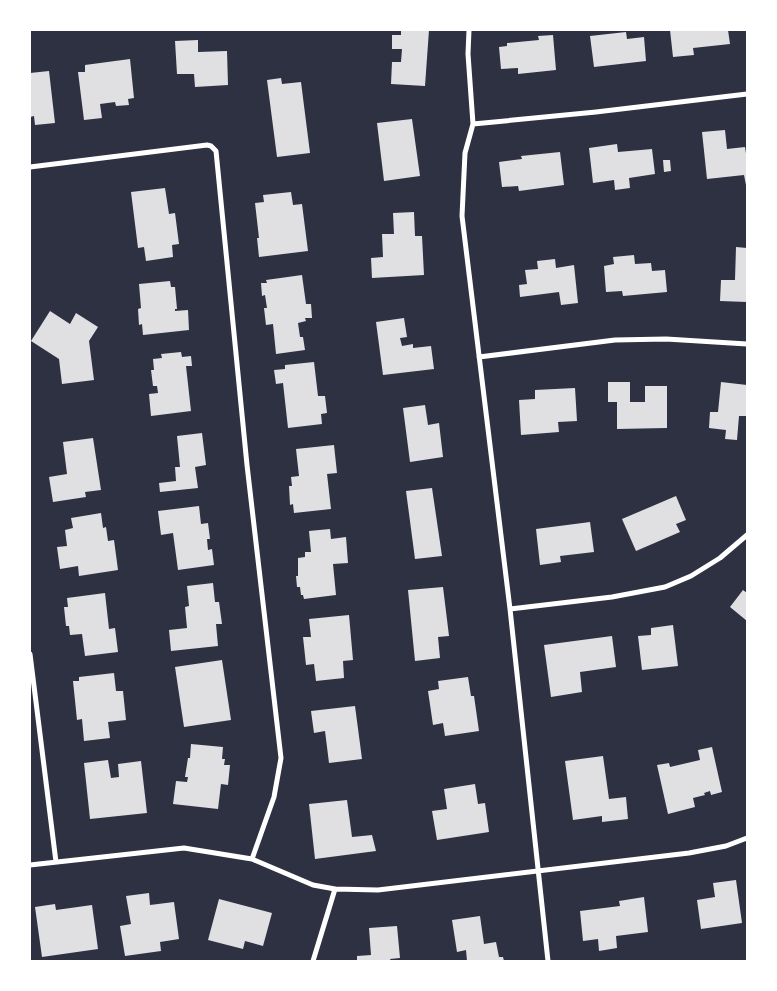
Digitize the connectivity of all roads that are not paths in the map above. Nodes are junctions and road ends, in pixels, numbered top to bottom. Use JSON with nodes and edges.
{"nodes":[{"id":1,"x":469,"y":30,"type":"edge"},
{"id":2,"x":747,"y":94,"type":"edge"},
{"id":3,"x":473,"y":124,"type":"junction"},
{"id":4,"x":30,"y":167,"type":"edge"},
{"id":5,"x":747,"y":344,"type":"edge"},
{"id":6,"x":479,"y":356,"type":"junction"},
{"id":7,"x":747,"y":535,"type":"edge"},
{"id":8,"x":510,"y":609,"type":"junction"},
{"id":9,"x":30,"y":654,"type":"edge"},
{"id":10,"x":747,"y":838,"type":"edge"},
{"id":11,"x":252,"y":859,"type":"junction"},
{"id":12,"x":56,"y":862,"type":"junction"},
{"id":13,"x":30,"y":865,"type":"edge"},
{"id":14,"x":540,"y":871,"type":"junction"},
{"id":15,"x":335,"y":889,"type":"junction"},
{"id":16,"x":314,"y":961,"type":"edge"},
{"id":17,"x":548,"y":961,"type":"edge"}],
"edges":[{"from":1,"to":3,"type":"street"},
{"from":2,"to":3,"type":"street"},
{"from":3,"to":6,"type":"street"},
{"from":4,"to":11,"type":"street"},
{"from":5,"to":6,"type":"street"},
{"from":6,"to":8,"type":"street"},
{"from":7,"to":8,"type":"street"},
{"from":8,"to":14,"type":"street"},
{"from":9,"to":12,"type":"street"},
{"from":10,"to":14,"type":"street"},
{"from":11,"to":12,"type":"street"},
{"from":11,"to":15,"type":"street"},
{"from":12,"to":13,"type":"street"},
{"from":14,"to":15,"type":"street"},
{"from":14,"to":17,"type":"street"},
{"from":15,"to":16,"type":"street"}]}
